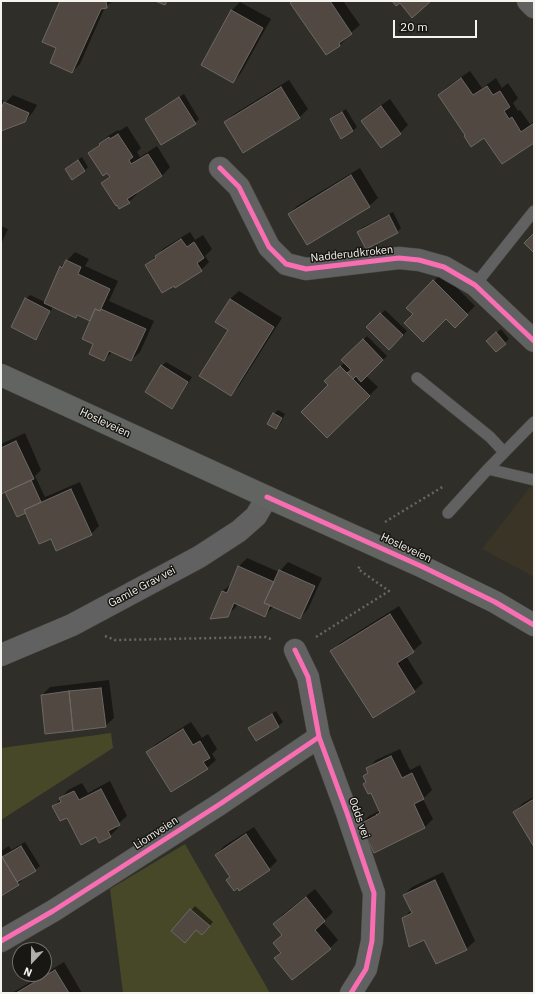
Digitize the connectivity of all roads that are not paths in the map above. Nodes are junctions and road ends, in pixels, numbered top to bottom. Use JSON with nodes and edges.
{"nodes":[{"id":1,"x":528,"y":1,"type":"edge"},
{"id":2,"x":534,"y":7,"type":"edge"},
{"id":3,"x":220,"y":168,"type":"dead end"},
{"id":4,"x":534,"y":211,"type":"edge"},
{"id":5,"x":475,"y":285,"type":"junction"},
{"id":6,"x":534,"y":341,"type":"edge"},
{"id":7,"x":1,"y":375,"type":"edge"},
{"id":8,"x":417,"y":378,"type":"dead end"},
{"id":9,"x":534,"y":422,"type":"edge"},
{"id":10,"x":504,"y":452,"type":"junction"},
{"id":11,"x":488,"y":469,"type":"junction"},
{"id":12,"x":534,"y":480,"type":"edge"},
{"id":13,"x":267,"y":497,"type":"junction"},
{"id":14,"x":448,"y":513,"type":"dead end"},
{"id":15,"x":534,"y":625,"type":"edge"},
{"id":16,"x":296,"y":650,"type":"road end"},
{"id":17,"x":1,"y":655,"type":"edge"},
{"id":18,"x":319,"y":737,"type":"junction"},
{"id":19,"x":1,"y":941,"type":"edge"},
{"id":20,"x":351,"y":993,"type":"edge"}],
"edges":[{"from":1,"to":2,"type":"street"},
{"from":3,"to":5,"type":"street","name":"Nadderudkroken"},
{"from":4,"to":5,"type":"lane"},
{"from":5,"to":6,"type":"street","name":"Nadderudkroken"},
{"from":7,"to":13,"type":"main road","name":"Hosleveien"},
{"from":8,"to":10,"type":"lane"},
{"from":9,"to":10,"type":"lane"},
{"from":10,"to":11,"type":"lane"},
{"from":11,"to":12,"type":"lane"},
{"from":11,"to":14,"type":"lane"},
{"from":13,"to":15,"type":"main road","name":"Hosleveien"},
{"from":13,"to":17,"type":"street","name":"Gamle Grav vei"},
{"from":16,"to":18,"type":"street","name":"Odds vei"},
{"from":18,"to":19,"type":"street","name":"Liomveien"},
{"from":18,"to":20,"type":"street","name":"Odds vei"}]}
